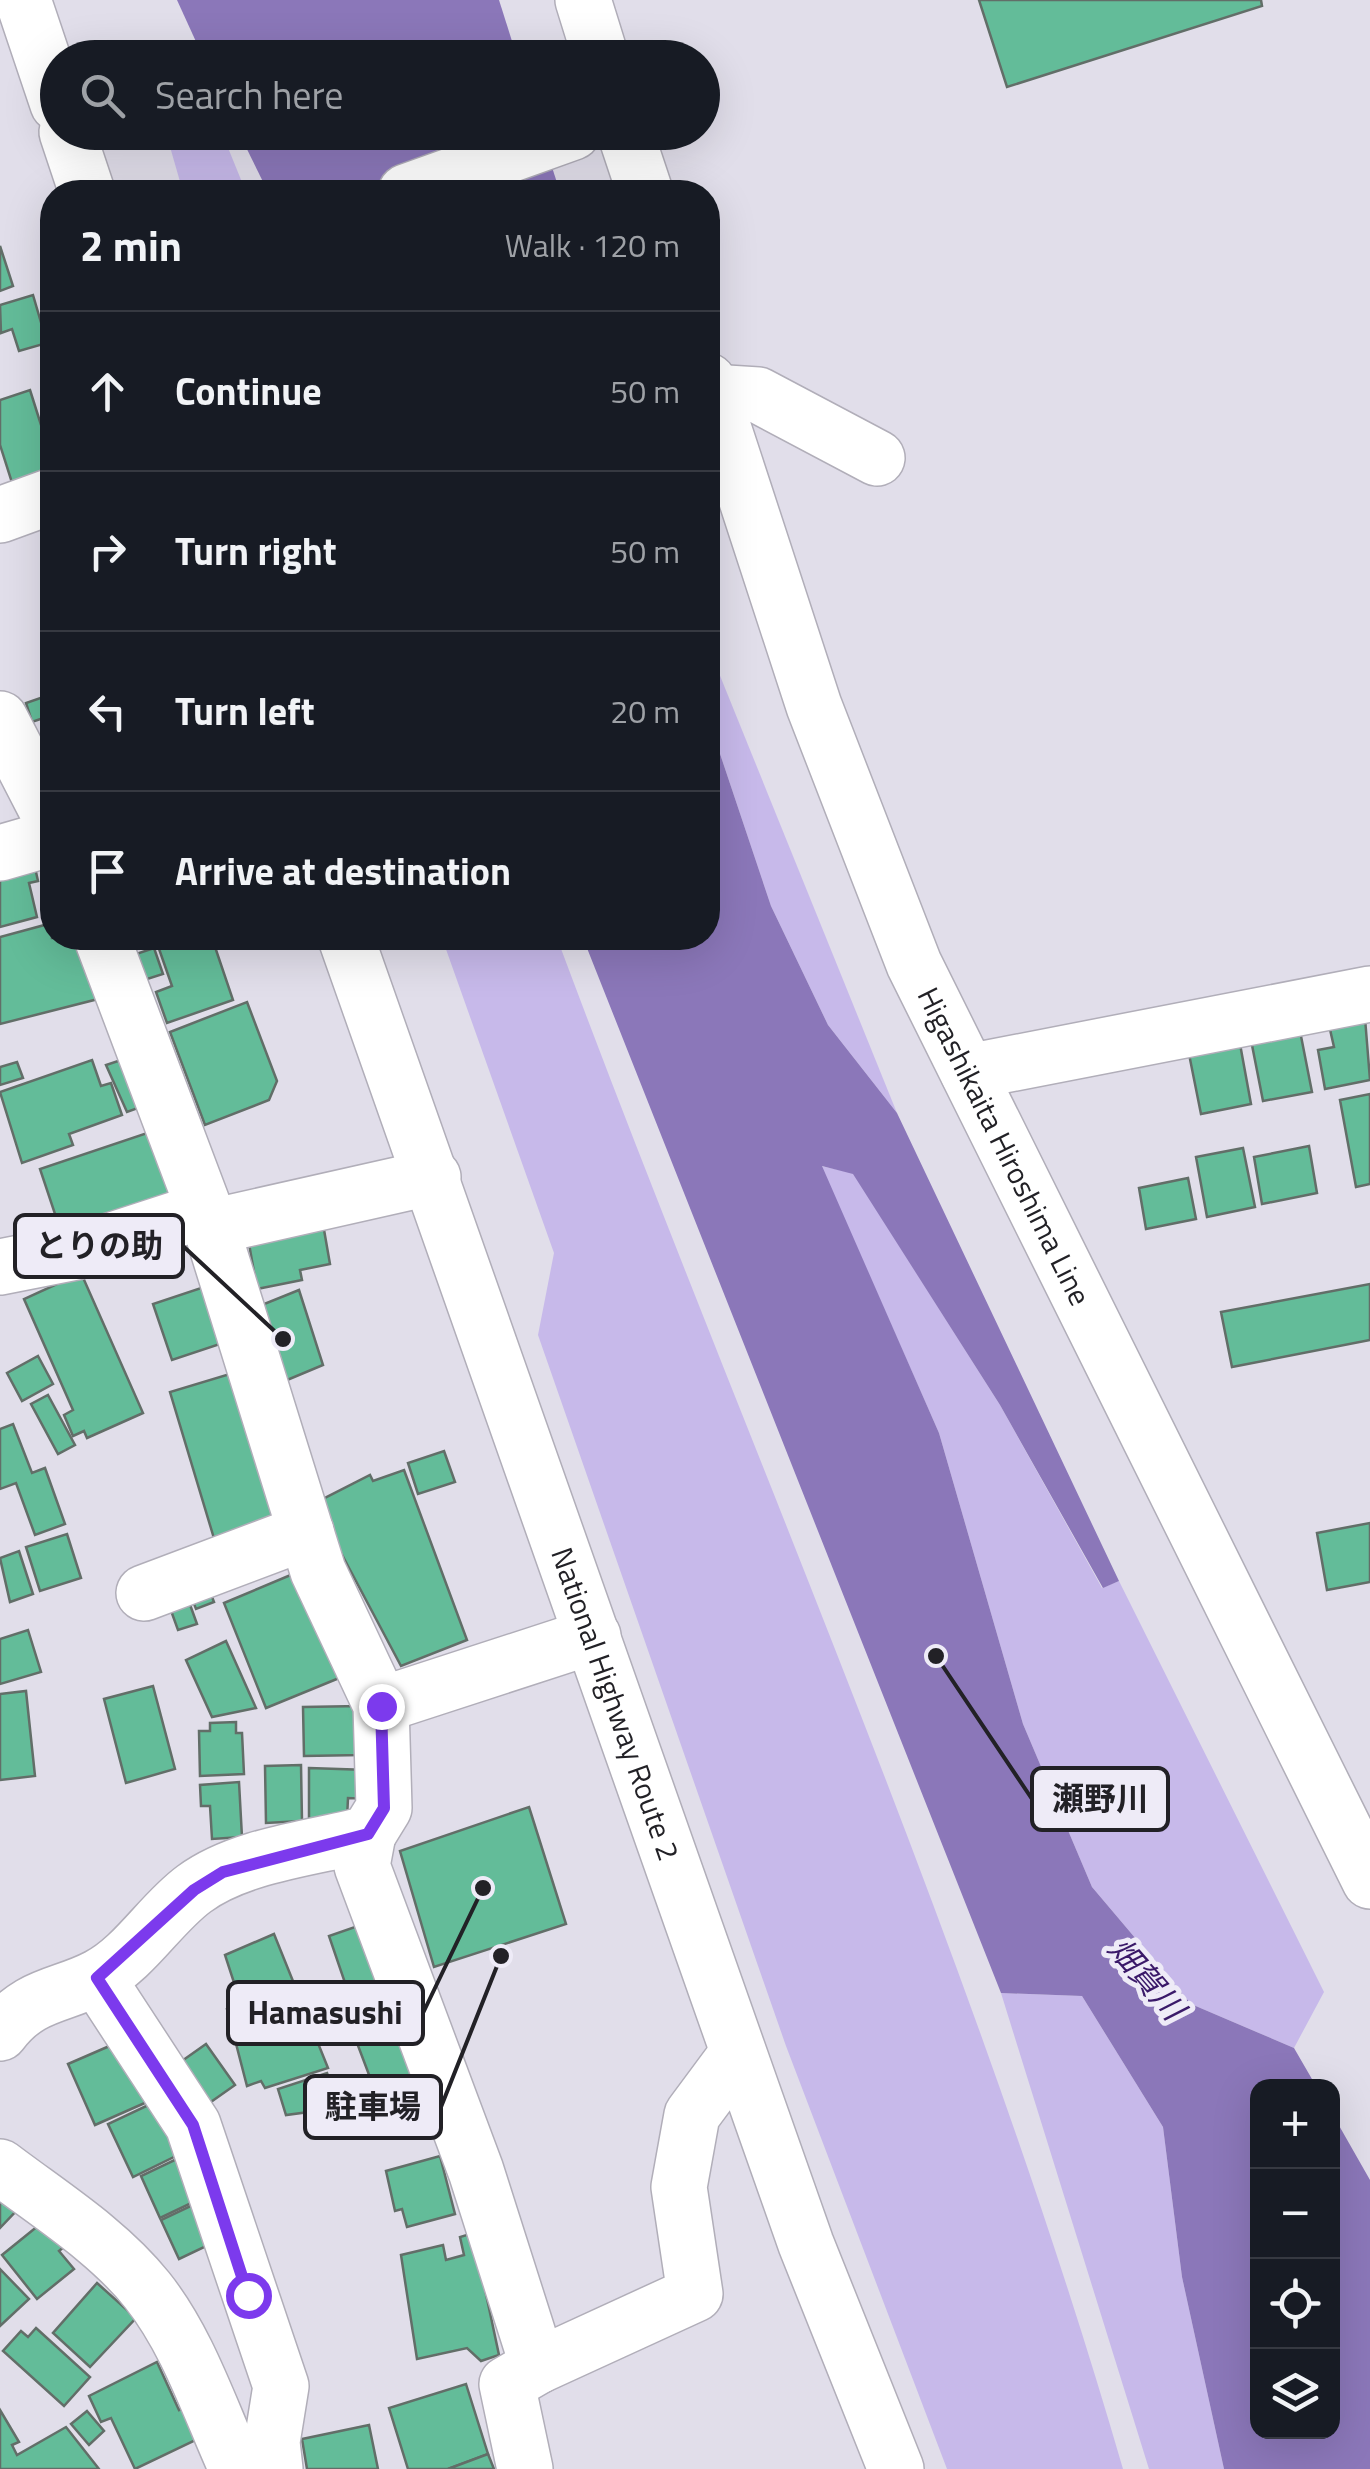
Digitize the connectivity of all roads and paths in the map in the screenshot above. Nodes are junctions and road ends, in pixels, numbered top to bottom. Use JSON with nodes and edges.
{"nodes":[{"id":1,"x":23,"y":0,"type":"edge"},
{"id":2,"x":583,"y":0,"type":"edge"},
{"id":3,"x":595,"y":40,"type":"edge"},
{"id":4,"x":40,"y":51,"type":"edge"},
{"id":5,"x":73,"y":150,"type":"edge"},
{"id":6,"x":524,"y":150,"type":"edge"},
{"id":7,"x":631,"y":150,"type":"edge"},
{"id":8,"x":83,"y":180,"type":"edge"},
{"id":9,"x":440,"y":180,"type":"edge"},
{"id":10,"x":641,"y":180,"type":"edge"},
{"id":11,"x":720,"y":389,"type":"edge"},
{"id":12,"x":720,"y":420,"type":"edge"},
{"id":13,"x":876,"y":458,"type":"dead end"},
{"id":14,"x":40,"y":500,"type":"edge"},
{"id":15,"x":0,"y":514,"type":"edge"},
{"id":16,"x":0,"y":719,"type":"edge"},
{"id":17,"x":40,"y":797,"type":"edge"},
{"id":18,"x":40,"y":841,"type":"edge"},
{"id":19,"x":0,"y":853,"type":"edge"},
{"id":20,"x":107,"y":950,"type":"edge"},
{"id":21,"x":350,"y":950,"type":"edge"},
{"id":22,"x":1370,"y":994,"type":"edge"},
{"id":23,"x":968,"y":1072,"type":"junction"},
{"id":24,"x":433,"y":1177,"type":"junction"},
{"id":25,"x":208,"y":1218,"type":"junction"},
{"id":26,"x":0,"y":1267,"type":"edge"},
{"id":27,"x":306,"y":1532,"type":"junction"},
{"id":28,"x":144,"y":1592,"type":"dead end"},
{"id":29,"x":593,"y":1636,"type":"junction"},
{"id":30,"x":381,"y":1706,"type":"junction"},
{"id":31,"x":368,"y":1834,"type":"junction"},
{"id":32,"x":1370,"y":1881,"type":"edge"},
{"id":33,"x":97,"y":1978,"type":"junction"},
{"id":34,"x":0,"y":2033,"type":"edge"},
{"id":35,"x":738,"y":2053,"type":"junction"},
{"id":36,"x":0,"y":2166,"type":"edge"},
{"id":37,"x":538,"y":2366,"type":"junction"},
{"id":38,"x":237,"y":2469,"type":"edge"},
{"id":39,"x":275,"y":2469,"type":"edge"},
{"id":40,"x":525,"y":2469,"type":"edge"},
{"id":41,"x":896,"y":2469,"type":"edge"}],
"edges":[{"from":1,"to":4,"type":"main road"},
{"from":2,"to":3,"type":"main road"},
{"from":5,"to":8,"type":"main road"},
{"from":6,"to":9,"type":"main road"},
{"from":7,"to":10,"type":"main road"},
{"from":11,"to":13,"type":"main road"},
{"from":12,"to":23,"type":"main road","name":"Higashikaita Hiroshima Line"},
{"from":14,"to":15,"type":"main road"},
{"from":16,"to":17,"type":"main road"},
{"from":18,"to":19,"type":"main road"},
{"from":20,"to":25,"type":"main road"},
{"from":21,"to":24,"type":"main road","name":"National Highway Route 2"},
{"from":22,"to":23,"type":"main road"},
{"from":23,"to":32,"type":"main road","name":"Higashikaita Hiroshima Line"},
{"from":24,"to":25,"type":"main road"},
{"from":24,"to":29,"type":"main road","name":"National Highway Route 2"},
{"from":25,"to":26,"type":"main road"},
{"from":25,"to":27,"type":"main road"},
{"from":27,"to":28,"type":"main road"},
{"from":27,"to":30,"type":"main road"},
{"from":29,"to":30,"type":"main road"},
{"from":29,"to":35,"type":"main road","name":"National Highway Route 2"},
{"from":30,"to":31,"type":"main road"},
{"from":31,"to":33,"type":"main road"},
{"from":31,"to":37,"type":"main road"},
{"from":33,"to":34,"type":"main road"},
{"from":33,"to":39,"type":"main road"},
{"from":35,"to":37,"type":"main road"},
{"from":35,"to":41,"type":"main road","name":"National Highway Route 2"},
{"from":36,"to":38,"type":"main road"},
{"from":37,"to":40,"type":"main road"}]}
